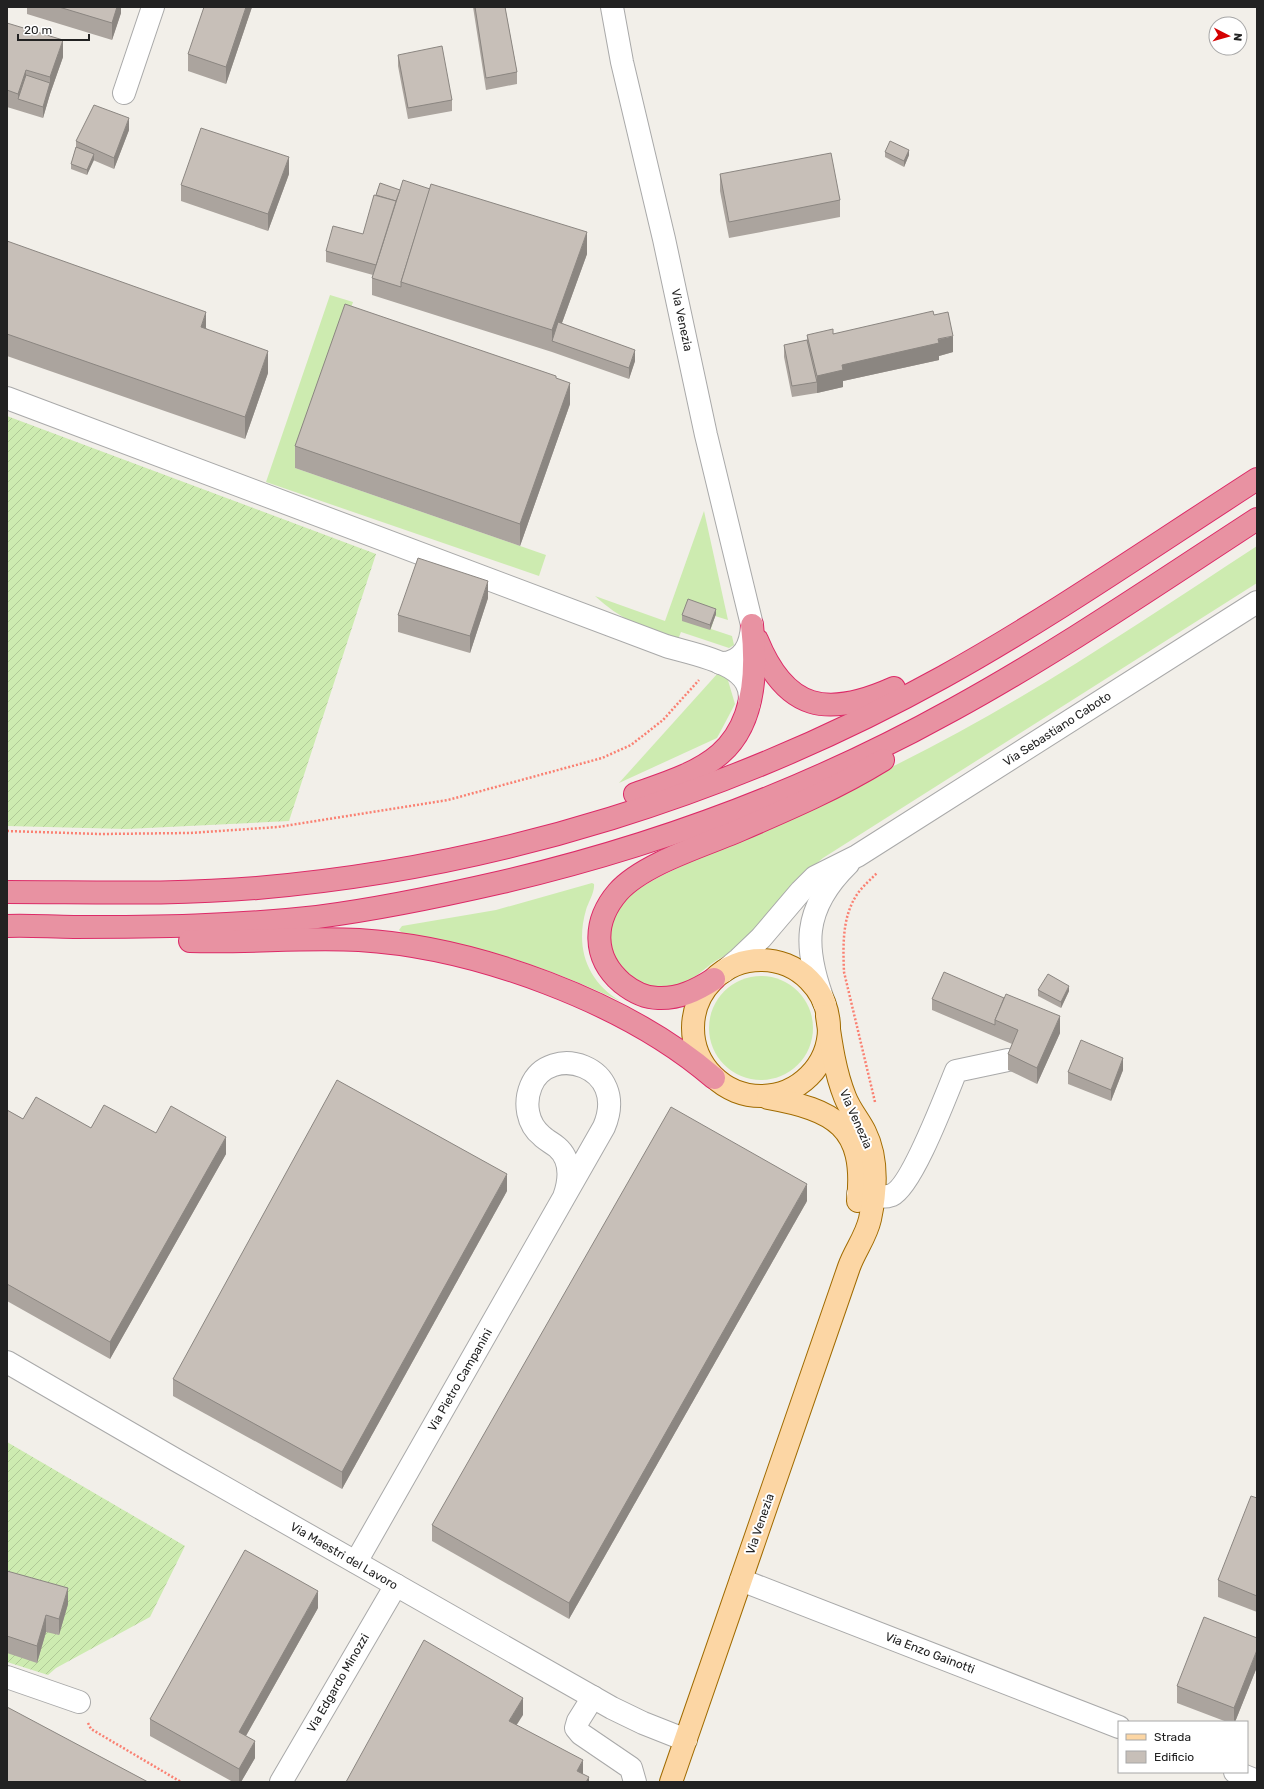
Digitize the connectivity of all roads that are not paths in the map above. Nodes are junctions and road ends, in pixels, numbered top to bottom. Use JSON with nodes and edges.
{"nodes":[{"id":1,"x":153,"y":7,"type":"edge"},
{"id":2,"x":613,"y":9,"type":"edge"},
{"id":3,"x":124,"y":93,"type":"dead end"},
{"id":4,"x":7,"y":398,"type":"edge"},
{"id":5,"x":1257,"y":479,"type":"edge"},
{"id":6,"x":1257,"y":519,"type":"edge"},
{"id":7,"x":1073,"y":598,"type":"junction"},
{"id":8,"x":1257,"y":602,"type":"edge"},
{"id":9,"x":752,"y":625,"type":"junction"},
{"id":10,"x":720,"y":663,"type":"junction"},
{"id":11,"x":748,"y":708,"type":"junction"},
{"id":12,"x":952,"y":710,"type":"junction"},
{"id":13,"x":857,"y":856,"type":"junction"},
{"id":14,"x":431,"y":863,"type":"junction"},
{"id":15,"x":7,"y":892,"type":"edge"},
{"id":16,"x":7,"y":926,"type":"edge"},
{"id":17,"x":70,"y":927,"type":"junction"},
{"id":18,"x":719,"y":975,"type":"junction"},
{"id":19,"x":826,"y":1011,"type":"junction"},
{"id":20,"x":1008,"y":1060,"type":"edge"},
{"id":21,"x":714,"y":1078,"type":"junction"},
{"id":22,"x":755,"y":1096,"type":"junction"},
{"id":23,"x":866,"y":1195,"type":"junction"},
{"id":24,"x":564,"y":1197,"type":"junction"},
{"id":25,"x":7,"y":1362,"type":"edge"},
{"id":26,"x":356,"y":1562,"type":"junction"},
{"id":27,"x":741,"y":1580,"type":"junction"},
{"id":28,"x":396,"y":1585,"type":"junction"},
{"id":29,"x":7,"y":1677,"type":"edge"},
{"id":30,"x":593,"y":1697,"type":"junction"},
{"id":31,"x":79,"y":1702,"type":"road end"},
{"id":32,"x":1118,"y":1727,"type":"edge"},
{"id":33,"x":686,"y":1740,"type":"junction"},
{"id":34,"x":1238,"y":1773,"type":"edge"},
{"id":35,"x":1257,"y":1780,"type":"edge"},
{"id":36,"x":281,"y":1782,"type":"edge"},
{"id":37,"x":635,"y":1782,"type":"edge"},
{"id":38,"x":671,"y":1782,"type":"edge"}],
"edges":[{"from":1,"to":3,"type":"street"},
{"from":2,"to":9,"type":"street","name":"Via Venezia"},
{"from":4,"to":10,"type":"street"},
{"from":5,"to":7,"type":"highway"},
{"from":6,"to":12,"type":"highway"},
{"from":7,"to":9,"type":"highway"},
{"from":7,"to":14,"type":"highway"},
{"from":8,"to":13,"type":"street","name":"Via Sebastiano Caboto"},
{"from":9,"to":10,"type":"street"},
{"from":9,"to":11,"type":"highway"},
{"from":10,"to":11,"type":"street"},
{"from":11,"to":14,"type":"highway"},
{"from":12,"to":17,"type":"highway"},
{"from":12,"to":18,"type":"highway"},
{"from":13,"to":18,"type":"street","name":"Via Sebastiano Caboto"},
{"from":13,"to":19,"type":"street","name":"Via Sebastiano Caboto"},
{"from":14,"to":15,"type":"highway"},
{"from":16,"to":17,"type":"highway"},
{"from":17,"to":21,"type":"highway"},
{"from":18,"to":19,"type":"main road","name":"Via Venezia"},
{"from":18,"to":21,"type":"main road","name":"Via Venezia"},
{"from":19,"to":22,"type":"main road","name":"Via Venezia"},
{"from":19,"to":23,"type":"main road","name":"Via Venezia"},
{"from":20,"to":23,"type":"street"},
{"from":21,"to":22,"type":"main road","name":"Via Venezia"},
{"from":22,"to":23,"type":"main road","name":"Via Venezia"},
{"from":23,"to":27,"type":"main road","name":"Via Venezia"},
{"from":24,"to":24,"type":"street","name":"Via Pietro Campanini"},
{"from":24,"to":26,"type":"street","name":"Via Pietro Campanini"},
{"from":25,"to":26,"type":"street","name":"Via Maestri del Lavoro"},
{"from":26,"to":28,"type":"street","name":"Via Maestri del Lavoro"},
{"from":27,"to":32,"type":"street","name":"Via Enzo Gainotti"},
{"from":27,"to":33,"type":"main road","name":"Via Venezia"},
{"from":28,"to":30,"type":"street","name":"Via Maestri del Lavoro"},
{"from":28,"to":36,"type":"street","name":"Via Edgardo Minozzi"},
{"from":29,"to":31,"type":"street"},
{"from":30,"to":33,"type":"street","name":"Via Maestri del Lavoro"},
{"from":30,"to":37,"type":"street"},
{"from":33,"to":38,"type":"main road","name":"Via Venezia"},
{"from":34,"to":35,"type":"street"}]}
